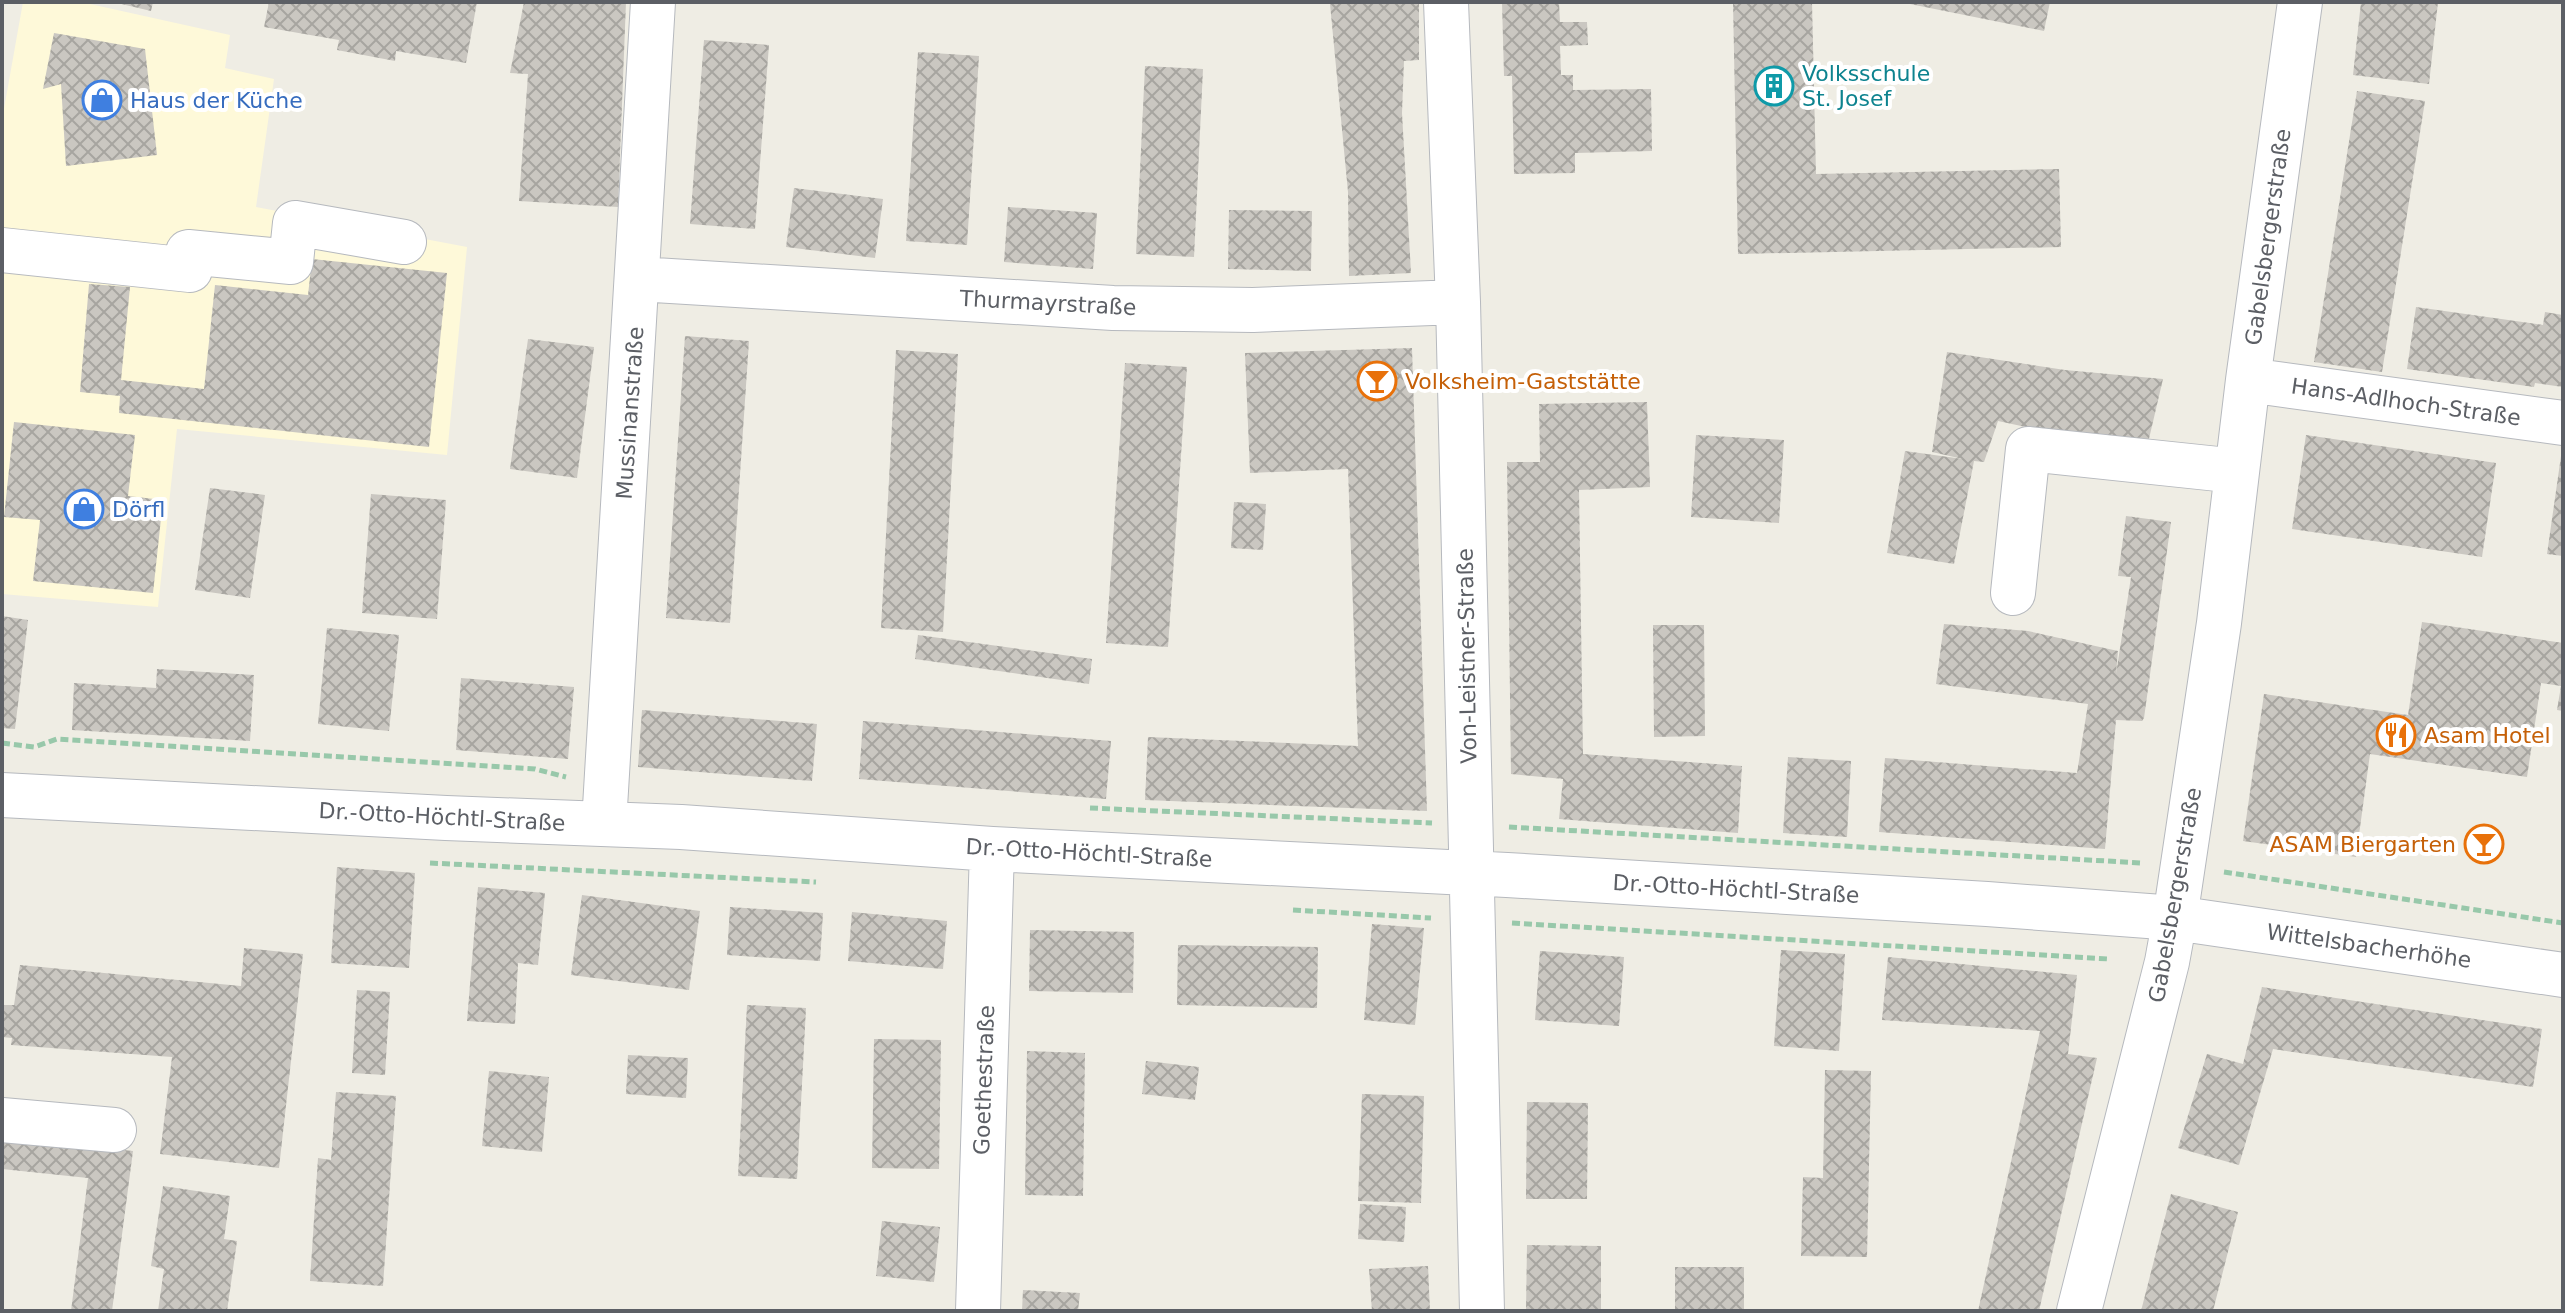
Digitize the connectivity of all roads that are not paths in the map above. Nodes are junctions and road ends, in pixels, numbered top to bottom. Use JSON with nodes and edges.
{"nodes":[{"id":1,"x":653,"y":2,"type":"edge"},
{"id":2,"x":1446,"y":2,"type":"edge"},
{"id":3,"x":2300,"y":2,"type":"edge"},
{"id":4,"x":404,"y":242,"type":"dead end"},
{"id":5,"x":2,"y":250,"type":"edge"},
{"id":6,"x":638,"y":279,"type":"junction"},
{"id":7,"x":1458,"y":302,"type":"junction"},
{"id":8,"x":2248,"y":380,"type":"junction"},
{"id":9,"x":2563,"y":423,"type":"edge"},
{"id":10,"x":2237,"y":471,"type":"junction"},
{"id":11,"x":2013,"y":593,"type":"dead end"},
{"id":12,"x":2,"y":795,"type":"edge"},
{"id":13,"x":604,"y":824,"type":"junction"},
{"id":14,"x":992,"y":849,"type":"junction"},
{"id":15,"x":1472,"y":873,"type":"junction"},
{"id":16,"x":2175,"y":918,"type":"junction"},
{"id":17,"x":2563,"y":975,"type":"edge"},
{"id":18,"x":2,"y":1120,"type":"edge"},
{"id":19,"x":114,"y":1130,"type":"dead end"},
{"id":20,"x":978,"y":1311,"type":"edge"},
{"id":21,"x":1482,"y":1311,"type":"edge"},
{"id":22,"x":2079,"y":1311,"type":"edge"}],
"edges":[{"from":1,"to":6,"type":"street","name":"Mussinanstraße"},
{"from":2,"to":7,"type":"street","name":"Von-Leistner-Straße"},
{"from":3,"to":8,"type":"street","name":"Gabelsbergerstraße"},
{"from":4,"to":5,"type":"street"},
{"from":6,"to":7,"type":"street","name":"Thurmayrstraße"},
{"from":6,"to":13,"type":"street","name":"Mussinanstraße"},
{"from":7,"to":15,"type":"street","name":"Von-Leistner-Straße"},
{"from":8,"to":9,"type":"street","name":"Hans-Adlhoch-Straße"},
{"from":8,"to":10,"type":"street","name":"Gabelsbergerstraße"},
{"from":10,"to":11,"type":"street"},
{"from":10,"to":16,"type":"street","name":"Gabelsbergerstraße"},
{"from":12,"to":13,"type":"street","name":"Dr.-Otto-Höchtl-Straße"},
{"from":13,"to":14,"type":"street","name":"Dr.-Otto-Höchtl-Straße"},
{"from":14,"to":15,"type":"street","name":"Dr.-Otto-Höchtl-Straße"},
{"from":14,"to":20,"type":"street","name":"Goethestraße"},
{"from":15,"to":16,"type":"street","name":"Dr.-Otto-Höchtl-Straße"},
{"from":15,"to":21,"type":"street","name":"Von-Leistner-Straße"},
{"from":16,"to":17,"type":"street","name":"Wittelsbacherhöhe"},
{"from":16,"to":22,"type":"street","name":"Gabelsbergerstraße"},
{"from":18,"to":19,"type":"street"}]}
